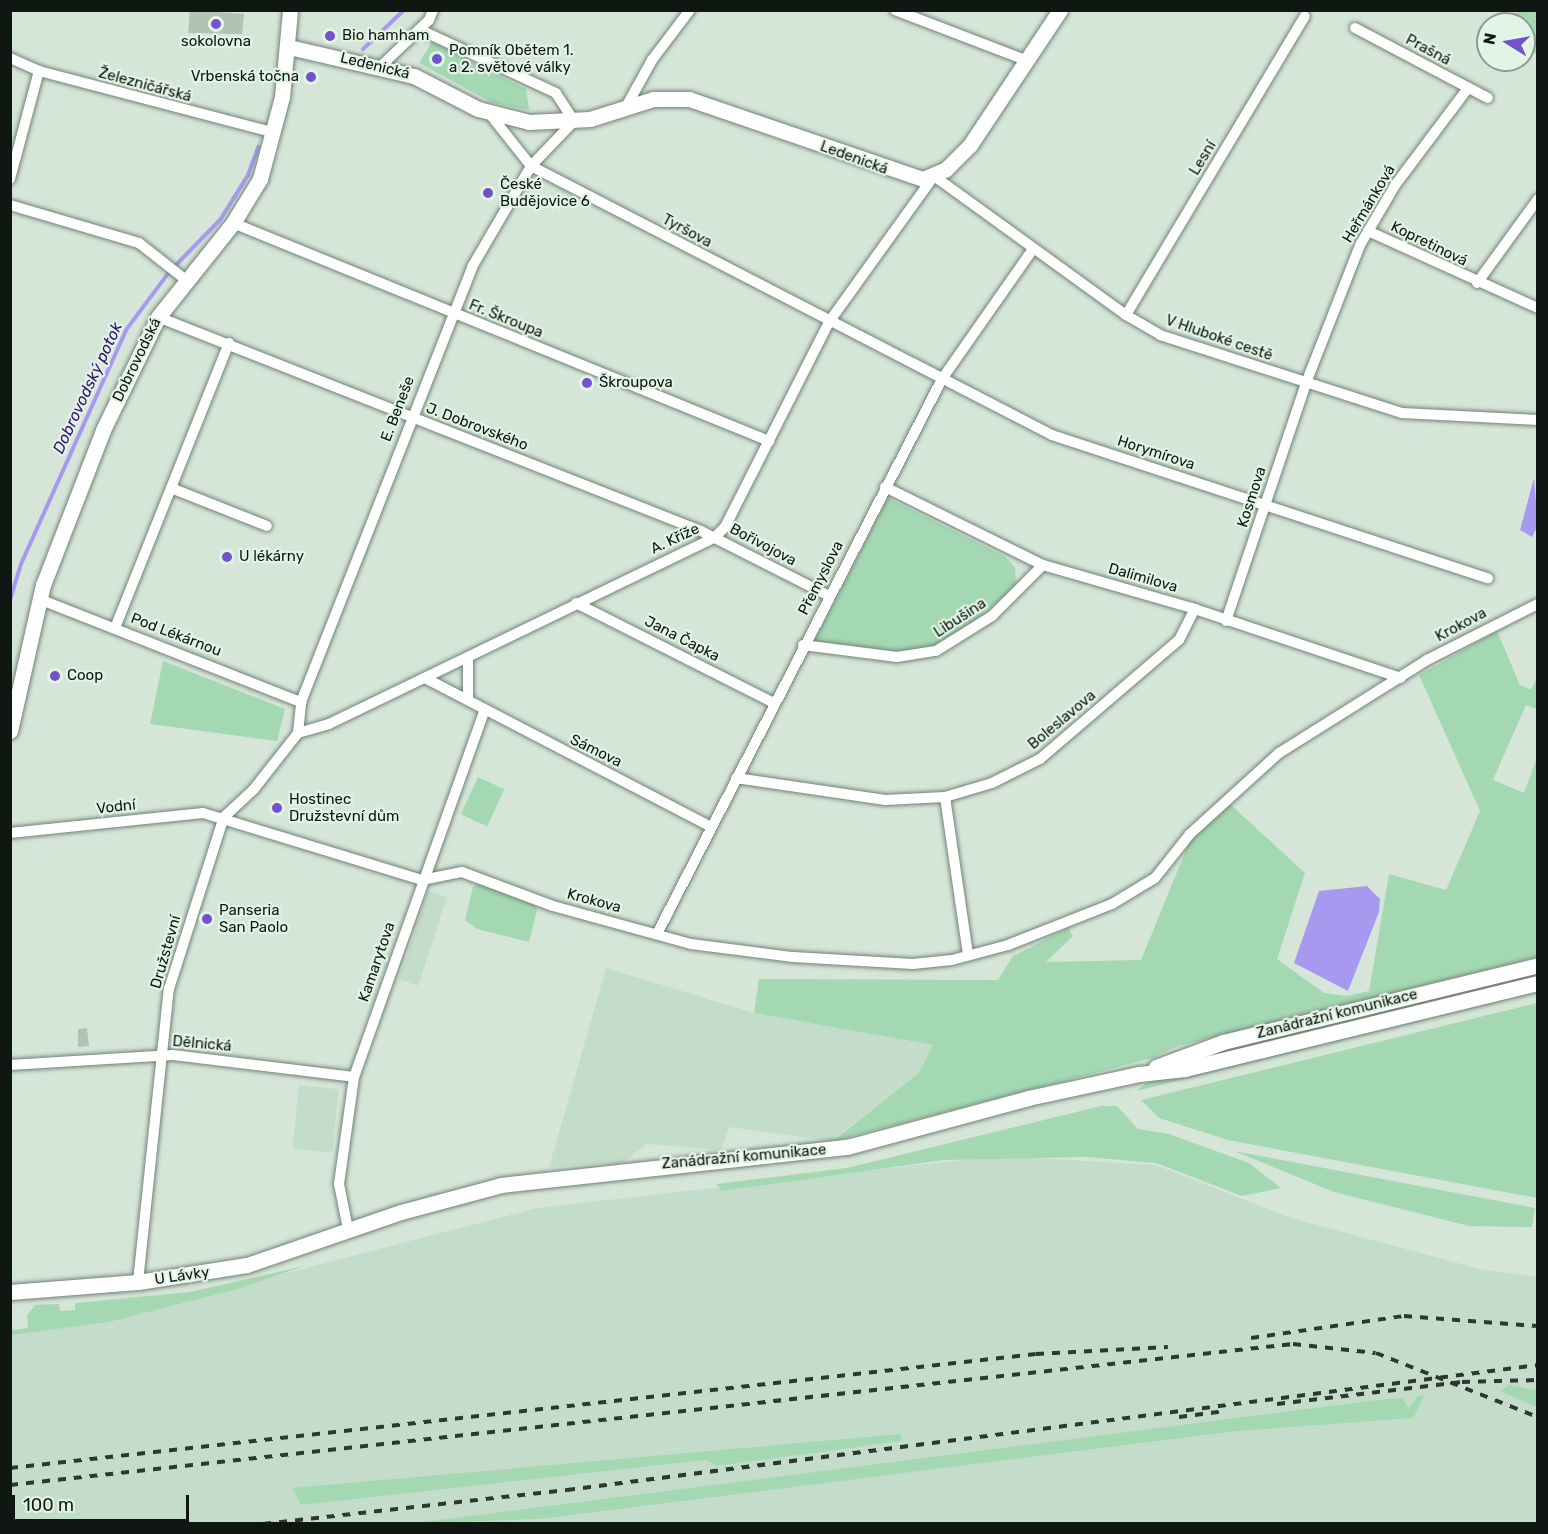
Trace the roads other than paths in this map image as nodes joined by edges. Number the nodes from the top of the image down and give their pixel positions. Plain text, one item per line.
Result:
1 (290, 10) edge
2 (433, 10) edge
3 (690, 10) edge
4 (895, 10) edge
5 (1060, 10) edge
6 (1305, 16) dead end
7 (1354, 28) dead end
8 (419, 29) junction
9 (289, 47) junction
10 (10, 58) edge
11 (1028, 62) junction
12 (380, 66) junction
13 (39, 71) junction
14 (1468, 88) junction
15 (1488, 98) dead end
16 (626, 107) junction
17 (489, 112) junction
18 (574, 121) junction
19 (275, 133) junction
20 (531, 166) junction
21 (933, 176) junction
22 (10, 178) edge
23 (1538, 199) edge
24 (10, 205) edge
25 (233, 223) junction
26 (1368, 231) junction
27 (1033, 249) junction
28 (182, 277) junction
29 (1477, 283) junction
30 (1538, 308) edge
31 (453, 313) junction
32 (1126, 315) junction
33 (158, 317) junction
34 (829, 322) junction
35 (229, 343) junction
36 (942, 379) junction
37 (1306, 382) junction
38 (411, 417) junction
39 (1538, 420) edge
40 (769, 441) junction
41 (885, 487) junction
42 (171, 488) junction
43 (1265, 506) junction
44 (267, 526) dead end
45 (715, 537) junction
46 (1043, 565) junction
47 (1488, 578) dead end
48 (829, 596) junction
49 (39, 599) junction
50 (576, 603) junction
51 (1538, 604) edge
52 (1196, 609) junction
53 (1226, 621) junction
54 (115, 628) junction
55 (803, 645) junction
56 (468, 658) junction
57 (425, 678) junction
58 (1401, 678) junction
59 (468, 700) junction
60 (301, 702) junction
61 (774, 703) junction
62 (484, 711) junction
63 (10, 730) edge
64 (298, 733) junction
65 (736, 778) junction
66 (945, 797) junction
67 (224, 816) junction
68 (711, 827) junction
69 (10, 833) edge
70 (422, 880) junction
71 (657, 934) junction
72 (968, 955) junction
73 (1538, 965) edge
74 (1538, 983) edge
75 (162, 1056) junction
76 (10, 1065) edge
77 (1139, 1074) junction
78 (354, 1077) junction
79 (348, 1229) junction
80 (138, 1282) junction
81 (10, 1292) edge

1 - 9 main road, Dobrovodská
2 - 8 street
3 - 16 street
4 - 11 street
5 - 11 main road
6 - 32 street, Lesní
7 - 14 street, Prašná
8 - 12 street
8 - 18 street
9 - 12 main road, Ledenická
9 - 19 main road, Dobrovodská
10 - 13 street, Železničářská
11 - 21 main road
12 - 17 main road, Ledenická
13 - 19 street, Železničářská
13 - 22 street
14 - 15 street, Prašná
14 - 26 street, Heřmánková
16 - 18 main road, Ledenická
16 - 21 main road, Ledenická
17 - 18 main road, Ledenická
17 - 20 street, Ledenická
18 - 20 street, E. Beneše
19 - 25 main road, Dobrovodská
20 - 31 street, E. Beneše
20 - 34 street, Tyršova
21 - 27 street, V Hluboké cestě
21 - 34 street, A. Kříže
23 - 29 street, Kopretinová
24 - 28 street
25 - 28 main road, Dobrovodská
25 - 31 street, Fr. Škroupa
26 - 29 street, Kopretinová
26 - 37 street, Heřmánková
27 - 32 street, V Hluboké cestě
27 - 36 street, Přemyslova
28 - 33 main road, Dobrovodská
29 - 30 street, Kopretinová
31 - 38 street, E. Beneše
31 - 40 street, Fr. Škroupa
32 - 37 street, V Hluboké cestě
33 - 35 street, J. Dobrovského
33 - 49 main road, Dobrovodská
34 - 36 street, Horymírova
34 - 40 street, A. Kříže
35 - 38 street, J. Dobrovského
35 - 42 street
36 - 41 street, Přemyslova
36 - 43 street, Horymírova
37 - 39 street, V Hluboké cestě
37 - 43 street, Kosmova
38 - 45 street, J. Dobrovského
38 - 60 street, E. Beneše
40 - 45 street, A. Kříže
41 - 46 street, Dalimilova
41 - 48 street, Přemyslova
42 - 44 street
42 - 54 street
43 - 47 street, Horymírova
43 - 53 street, Kosmova
45 - 48 street, Bořivojova
45 - 50 street, A. Kříže
46 - 52 street, Dalimilova
46 - 55 street, Libušina
48 - 55 street, Přemyslova
49 - 54 street, Pod Lékárnou
49 - 63 main road, Dobrovodská
50 - 56 street, A. Kříže
50 - 61 street, Jana Čapka
51 - 58 street, Krokova
52 - 53 street, Dalimilova
52 - 66 street, Boleslavova
53 - 58 street, Dalimilova
54 - 60 street, Pod Lékárnou
55 - 61 street, Přemyslova
56 - 57 street, A. Kříže
56 - 59 street
57 - 59 street, Sámova
57 - 64 street, A. Kříže
58 - 72 street, Krokova
59 - 62 street, Sámova
60 - 64 street, E. Beneše
61 - 65 street, Přemyslova
62 - 68 street, Sámova
62 - 70 street, Kamarytova
64 - 67 street, Družstevní
65 - 66 street, Boleslavova
65 - 68 street, Přemyslova
66 - 72 street
67 - 69 street, Vodní
67 - 70 street, Krokova
67 - 75 street, Družstevní
68 - 71 street, Přemyslova
70 - 71 street, Krokova
70 - 78 street, Kamarytova
71 - 72 street, Krokova
73 - 77 main road, Zanádražní komunikace
74 - 77 main road, Zanádražní komunikace
75 - 76 street, Dělnická
75 - 78 street, Dělnická
75 - 80 street, Družstevní
77 - 79 main road, Zanádražní komunikace
78 - 79 street, Kamarytova
79 - 80 main road, U Lávky
80 - 81 main road, U Lávky

